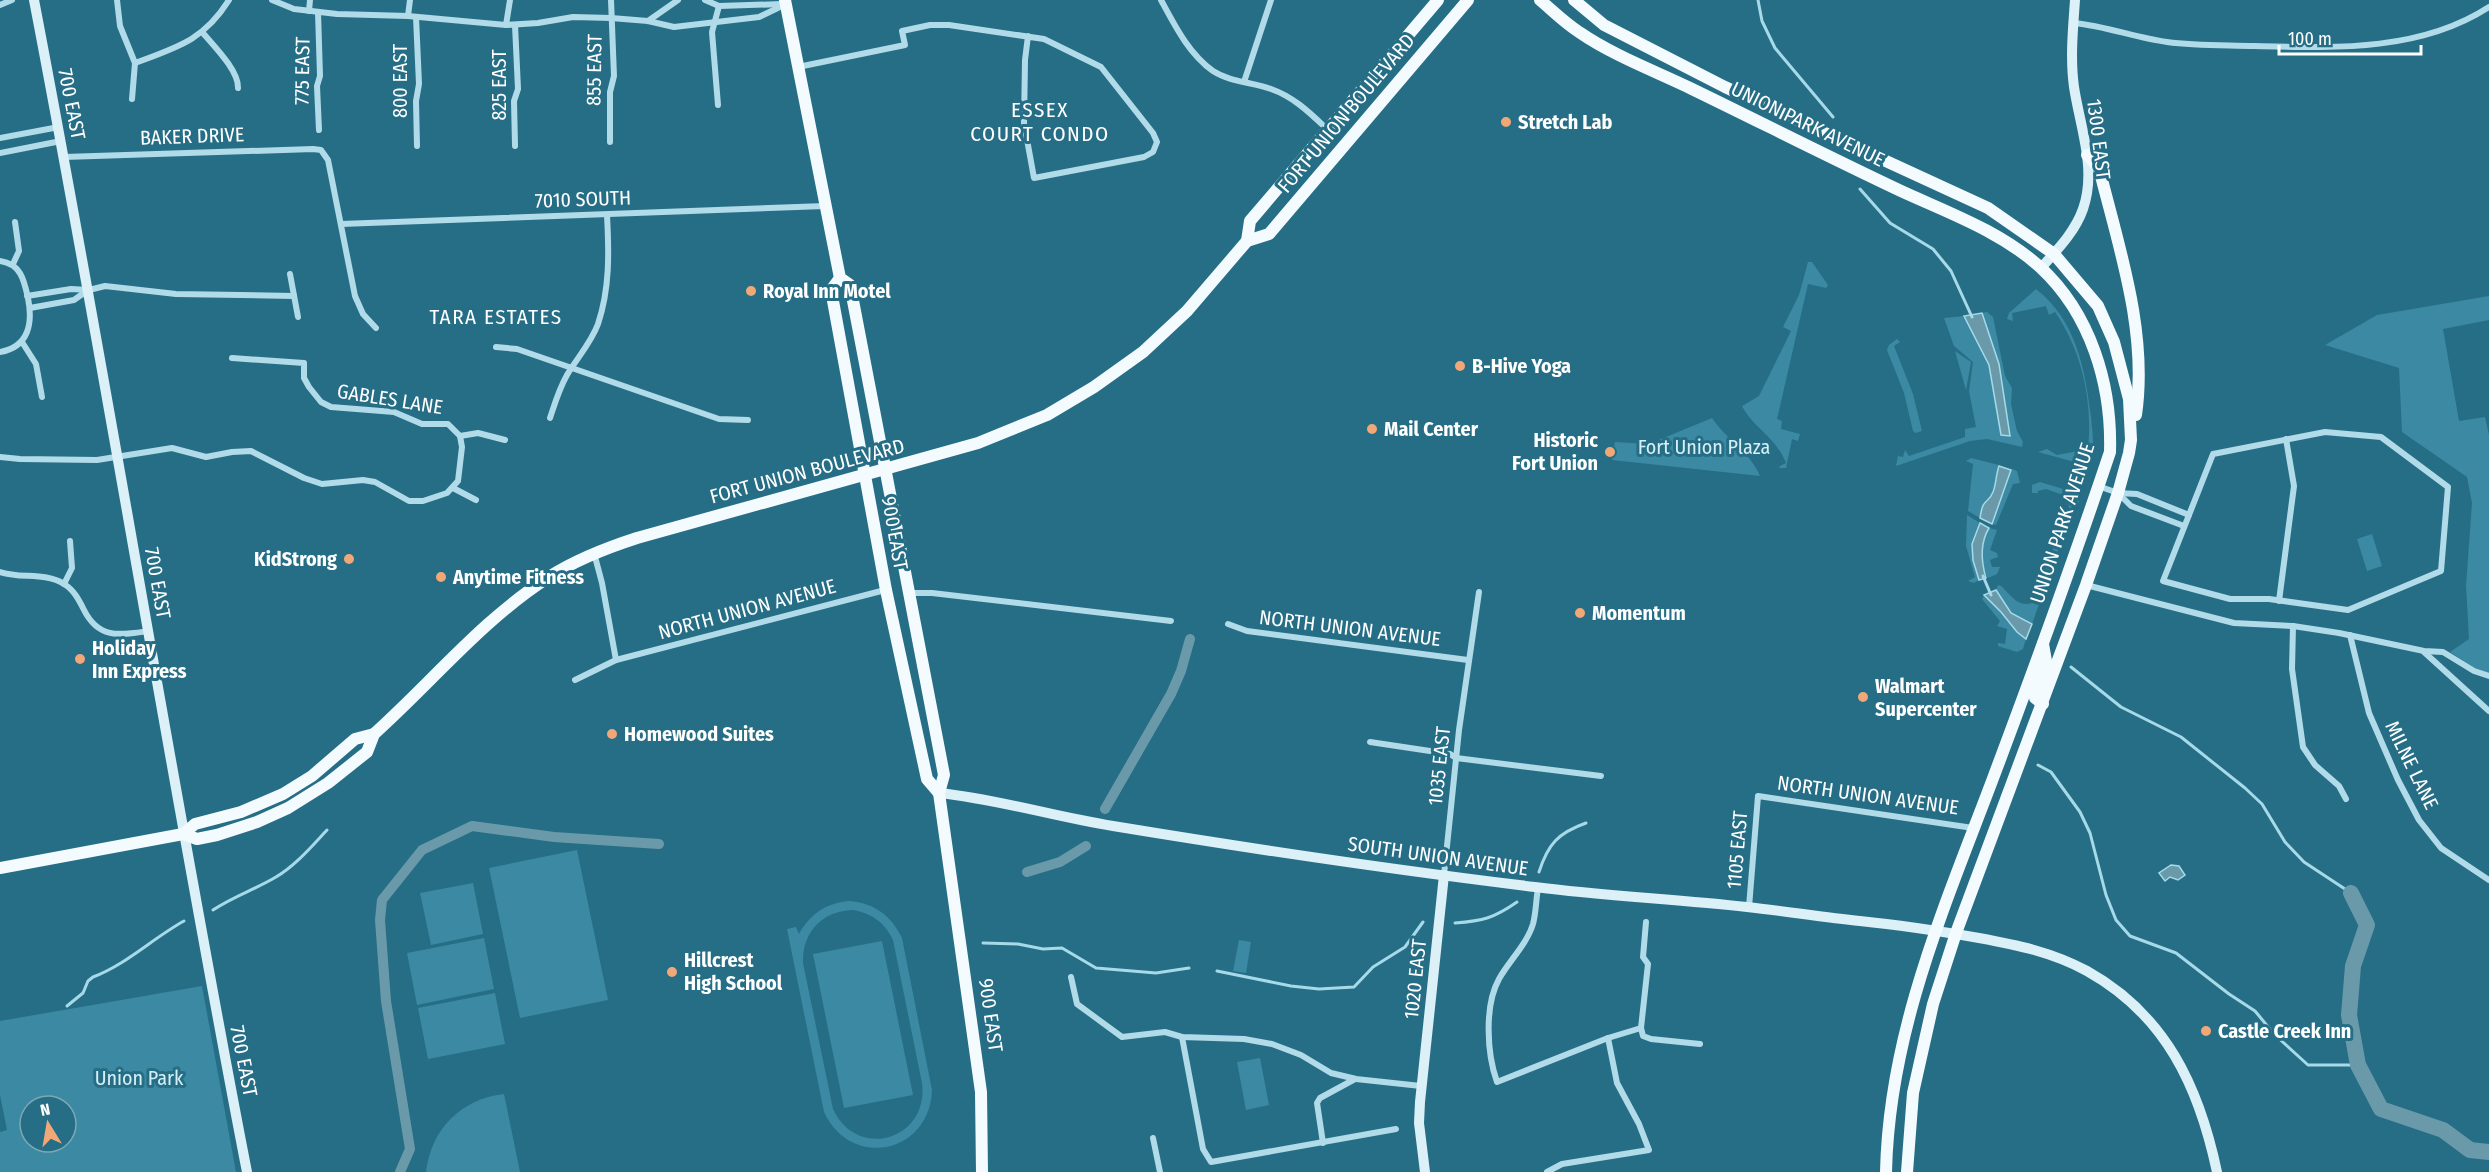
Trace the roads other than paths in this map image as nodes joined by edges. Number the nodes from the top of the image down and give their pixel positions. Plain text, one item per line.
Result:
1 (12, 0) edge
2 (34, 0) edge
3 (117, 0) edge
4 (229, 0) edge
5 (272, 0) edge
6 (310, 0) edge
7 (410, 0) edge
8 (510, 0) edge
9 (610, 0) edge
10 (678, 0) edge
11 (705, 0) edge
12 (1161, 0) edge
13 (1271, 0) edge
14 (1433, 0) edge
15 (1438, 0) edge
16 (1468, 0) edge
17 (1540, 0) edge
18 (1574, 0) edge
19 (2075, 0) edge
20 (786, 2) edge
21 (0, 4) edge
22 (720, 6) junction
23 (2489, 7) edge
24 (309, 11) junction
25 (318, 12) junction
26 (1428, 12) junction
27 (408, 16) junction
28 (416, 16) junction
29 (611, 18) junction
30 (648, 21) junction
31 (2074, 22) junction
32 (713, 23) junction
33 (506, 25) junction
34 (515, 25) junction
35 (203, 33) junction
36 (1028, 36) junction
37 (135, 63) junction
38 (798, 67) junction
39 (1244, 82) junction
40 (238, 88) dead end
41 (132, 99) dead end
42 (718, 105) dead end
43 (59, 127) junction
44 (1327, 129) junction
45 (318, 130) dead end
46 (0, 138) edge
47 (61, 141) junction
48 (610, 142) dead end
49 (417, 146) dead end
50 (515, 146) dead end
51 (0, 153) edge
52 (2087, 155) junction
53 (64, 157) junction
54 (825, 206) junction
55 (607, 215) junction
56 (15, 222) dead end
57 (341, 224) junction
58 (1247, 241) junction
59 (2054, 254) junction
60 (0, 261) edge
61 (13, 264) junction
62 (2041, 268) junction
63 (290, 274) dead end
64 (840, 278) junction
65 (89, 290) junction
66 (27, 296) junction
67 (294, 296) junction
68 (30, 308) junction
69 (298, 317) dead end
70 (376, 328) dead end
71 (22, 342) junction
72 (496, 347) dead end
73 (0, 352) edge
74 (232, 358) dead end
75 (571, 369) junction
76 (42, 397) dead end
77 (550, 418) dead end
78 (748, 420) dead end
79 (460, 436) junction
80 (2286, 439) junction
81 (505, 440) dead end
82 (2131, 440) junction
83 (0, 457) edge
84 (118, 457) junction
85 (885, 470) junction
86 (865, 476) junction
87 (2098, 486) junction
88 (453, 488) junction
89 (2118, 493) junction
90 (476, 500) dead end
91 (2188, 514) junction
92 (2184, 526) junction
93 (70, 542) dead end
94 (594, 553) junction
95 (0, 572) edge
96 (64, 584) junction
97 (2086, 585) junction
98 (886, 590) junction
99 (1479, 592) dead end
100 (908, 593) junction
101 (2279, 601) junction
102 (1171, 621) dead end
103 (1228, 624) dead end
104 (2293, 626) junction
105 (149, 631) junction
106 (2350, 635) junction
107 (2043, 643) junction
108 (2424, 651) junction
109 (616, 660) junction
110 (1468, 660) junction
111 (2489, 676) edge
112 (575, 680) dead end
113 (2043, 704) junction
114 (2489, 711) edge
115 (374, 734) junction
116 (1371, 742) dead end
117 (1456, 758) junction
118 (1601, 776) dead end
119 (939, 793) junction
120 (1758, 796) joint
121 (2346, 799) dead end
122 (1974, 828) junction
123 (183, 834) junction
124 (0, 868) edge
125 (1444, 875) junction
126 (2489, 880) edge
127 (1538, 888) junction
128 (1749, 907) junction
129 (1646, 922) dead end
130 (1935, 929) junction
131 (1956, 933) junction
132 (1071, 977) dead end
133 (1641, 1029) junction
134 (1182, 1037) junction
135 (1608, 1038) junction
136 (1701, 1044) dead end
137 (1356, 1079) junction
138 (1421, 1086) junction
139 (1396, 1129) dead end
140 (1153, 1138) dead end
141 (1323, 1143) junction
142 (247, 1172) edge
143 (982, 1172) edge
144 (1160, 1172) edge
145 (1425, 1172) edge
146 (1547, 1172) edge
147 (1886, 1172) edge
148 (1906, 1172) edge
149 (2217, 1172) edge

1 - 21 street
2 - 43 street, 700 EAST
3 - 37 street
4 - 35 street
5 - 24 street
6 - 24 street, 775 EAST
7 - 27 street, 800 EAST
8 - 33 street, 825 EAST
9 - 29 street, 855 EAST
10 - 30 street
11 - 22 street
12 - 39 street
13 - 39 street
14 - 26 main road
15 - 26 main road, FORT UNION BOULEVARD
16 - 58 main road, FORT UNION BOULEVARD
17 - 62 main road, UNION PARK AVENUE
18 - 59 main road, UNION PARK AVENUE
19 - 31 street, 1300 EAST
20 - 22 street
20 - 32 street
20 - 38 main road, 900 EAST
22 - 32 street
23 - 31 street
24 - 25 street
25 - 27 street
25 - 45 street, 775 EAST
26 - 44 main road, FORT UNION BOULEVARD
27 - 28 street
28 - 33 street
28 - 49 street, 800 EAST
29 - 30 street
29 - 34 street
29 - 48 street, 855 EAST
30 - 32 street
31 - 52 street, 1300 EAST
32 - 42 street
33 - 34 street
34 - 50 street, 825 EAST
35 - 37 street
35 - 40 street
36 - 36 street
36 - 38 street
37 - 41 street
38 - 54 main road, 900 EAST
39 - 44 street
43 - 46 street
43 - 47 street, 700 EAST
44 - 58 main road, FORT UNION BOULEVARD
47 - 51 street
47 - 53 street, 700 EAST
52 - 59 street, 1300 EAST
52 - 82 main road
53 - 57 street, BAKER DRIVE
53 - 65 street, 700 EAST
54 - 55 street, 7010 SOUTH
54 - 64 main road, 900 EAST
55 - 57 street, 7010 SOUTH
55 - 75 street
56 - 61 street
57 - 70 street
58 - 85 main road, FORT UNION BOULEVARD
59 - 62 street, 1300 EAST
59 - 82 main road, UNION PARK AVENUE
60 - 61 street
61 - 66 street
62 - 87 main road, UNION PARK AVENUE
63 - 67 street
64 - 85 main road, 900 EAST
64 - 86 main road, 900 EAST
65 - 66 street
65 - 67 street
65 - 68 street
65 - 84 street, 700 EAST
66 - 68 street
67 - 69 street
68 - 71 street
71 - 73 street
71 - 76 street
72 - 75 street
74 - 79 street, GABLES LANE
75 - 77 street
75 - 78 street
79 - 81 street, GABLES LANE
79 - 88 street, GABLES LANE
80 - 91 street
80 - 101 street
80 - 101 street
82 - 89 main road, UNION PARK AVENUE
83 - 84 street
84 - 88 street
84 - 105 street, 700 EAST
85 - 86 main road, FORT UNION BOULEVARD
85 - 100 main road, 900 EAST
86 - 94 main road, FORT UNION BOULEVARD
86 - 98 main road, 900 EAST
87 - 89 street
87 - 107 main road, UNION PARK AVENUE
88 - 90 street
89 - 91 street
89 - 92 street
89 - 97 main road, UNION PARK AVENUE
91 - 92 street
92 - 101 street
93 - 96 street
94 - 109 street
94 - 115 main road, FORT UNION BOULEVARD
95 - 96 street
96 - 105 street
97 - 104 street
97 - 113 main road, UNION PARK AVENUE
98 - 109 street, NORTH UNION AVENUE
98 - 119 main road, 900 EAST
99 - 110 street, 1035 EAST
100 - 102 street
100 - 119 main road, 900 EAST
103 - 110 street, NORTH UNION AVENUE
104 - 106 street
104 - 121 street
105 - 123 street, 700 EAST
106 - 108 street
106 - 126 street, MILNE LANE
107 - 113 main road
107 - 122 main road, UNION PARK AVENUE
108 - 111 street
108 - 114 street
109 - 112 street, NORTH UNION AVENUE
110 - 117 street, 1035 EAST
113 - 131 main road, UNION PARK AVENUE
115 - 123 main road, FORT UNION BOULEVARD
115 - 123 main road, FORT UNION BOULEVARD
116 - 117 street
117 - 118 street
117 - 125 street, 1035 EAST
119 - 125 street, SOUTH UNION AVENUE
119 - 143 main road, 900 EAST
120 - 122 street, NORTH UNION AVENUE
120 - 128 street, 1105 EAST
122 - 130 main road, UNION PARK AVENUE
123 - 124 main road, FORT UNION BOULEVARD
123 - 142 street, 700 EAST
125 - 127 street, SOUTH UNION AVENUE
125 - 138 street, 1020 EAST
127 - 128 street, SOUTH UNION AVENUE
127 - 135 street
128 - 130 street, SOUTH UNION AVENUE
129 - 133 street
130 - 131 street, SOUTH UNION AVENUE
130 - 147 main road, UNION PARK AVENUE
131 - 148 main road, UNION PARK AVENUE
131 - 149 street, SOUTH UNION AVENUE
132 - 134 street
133 - 135 street
133 - 136 street
134 - 137 street
134 - 141 street
135 - 146 street
137 - 138 street
137 - 141 street
138 - 145 street, 1020 EAST
139 - 141 street
140 - 144 street

